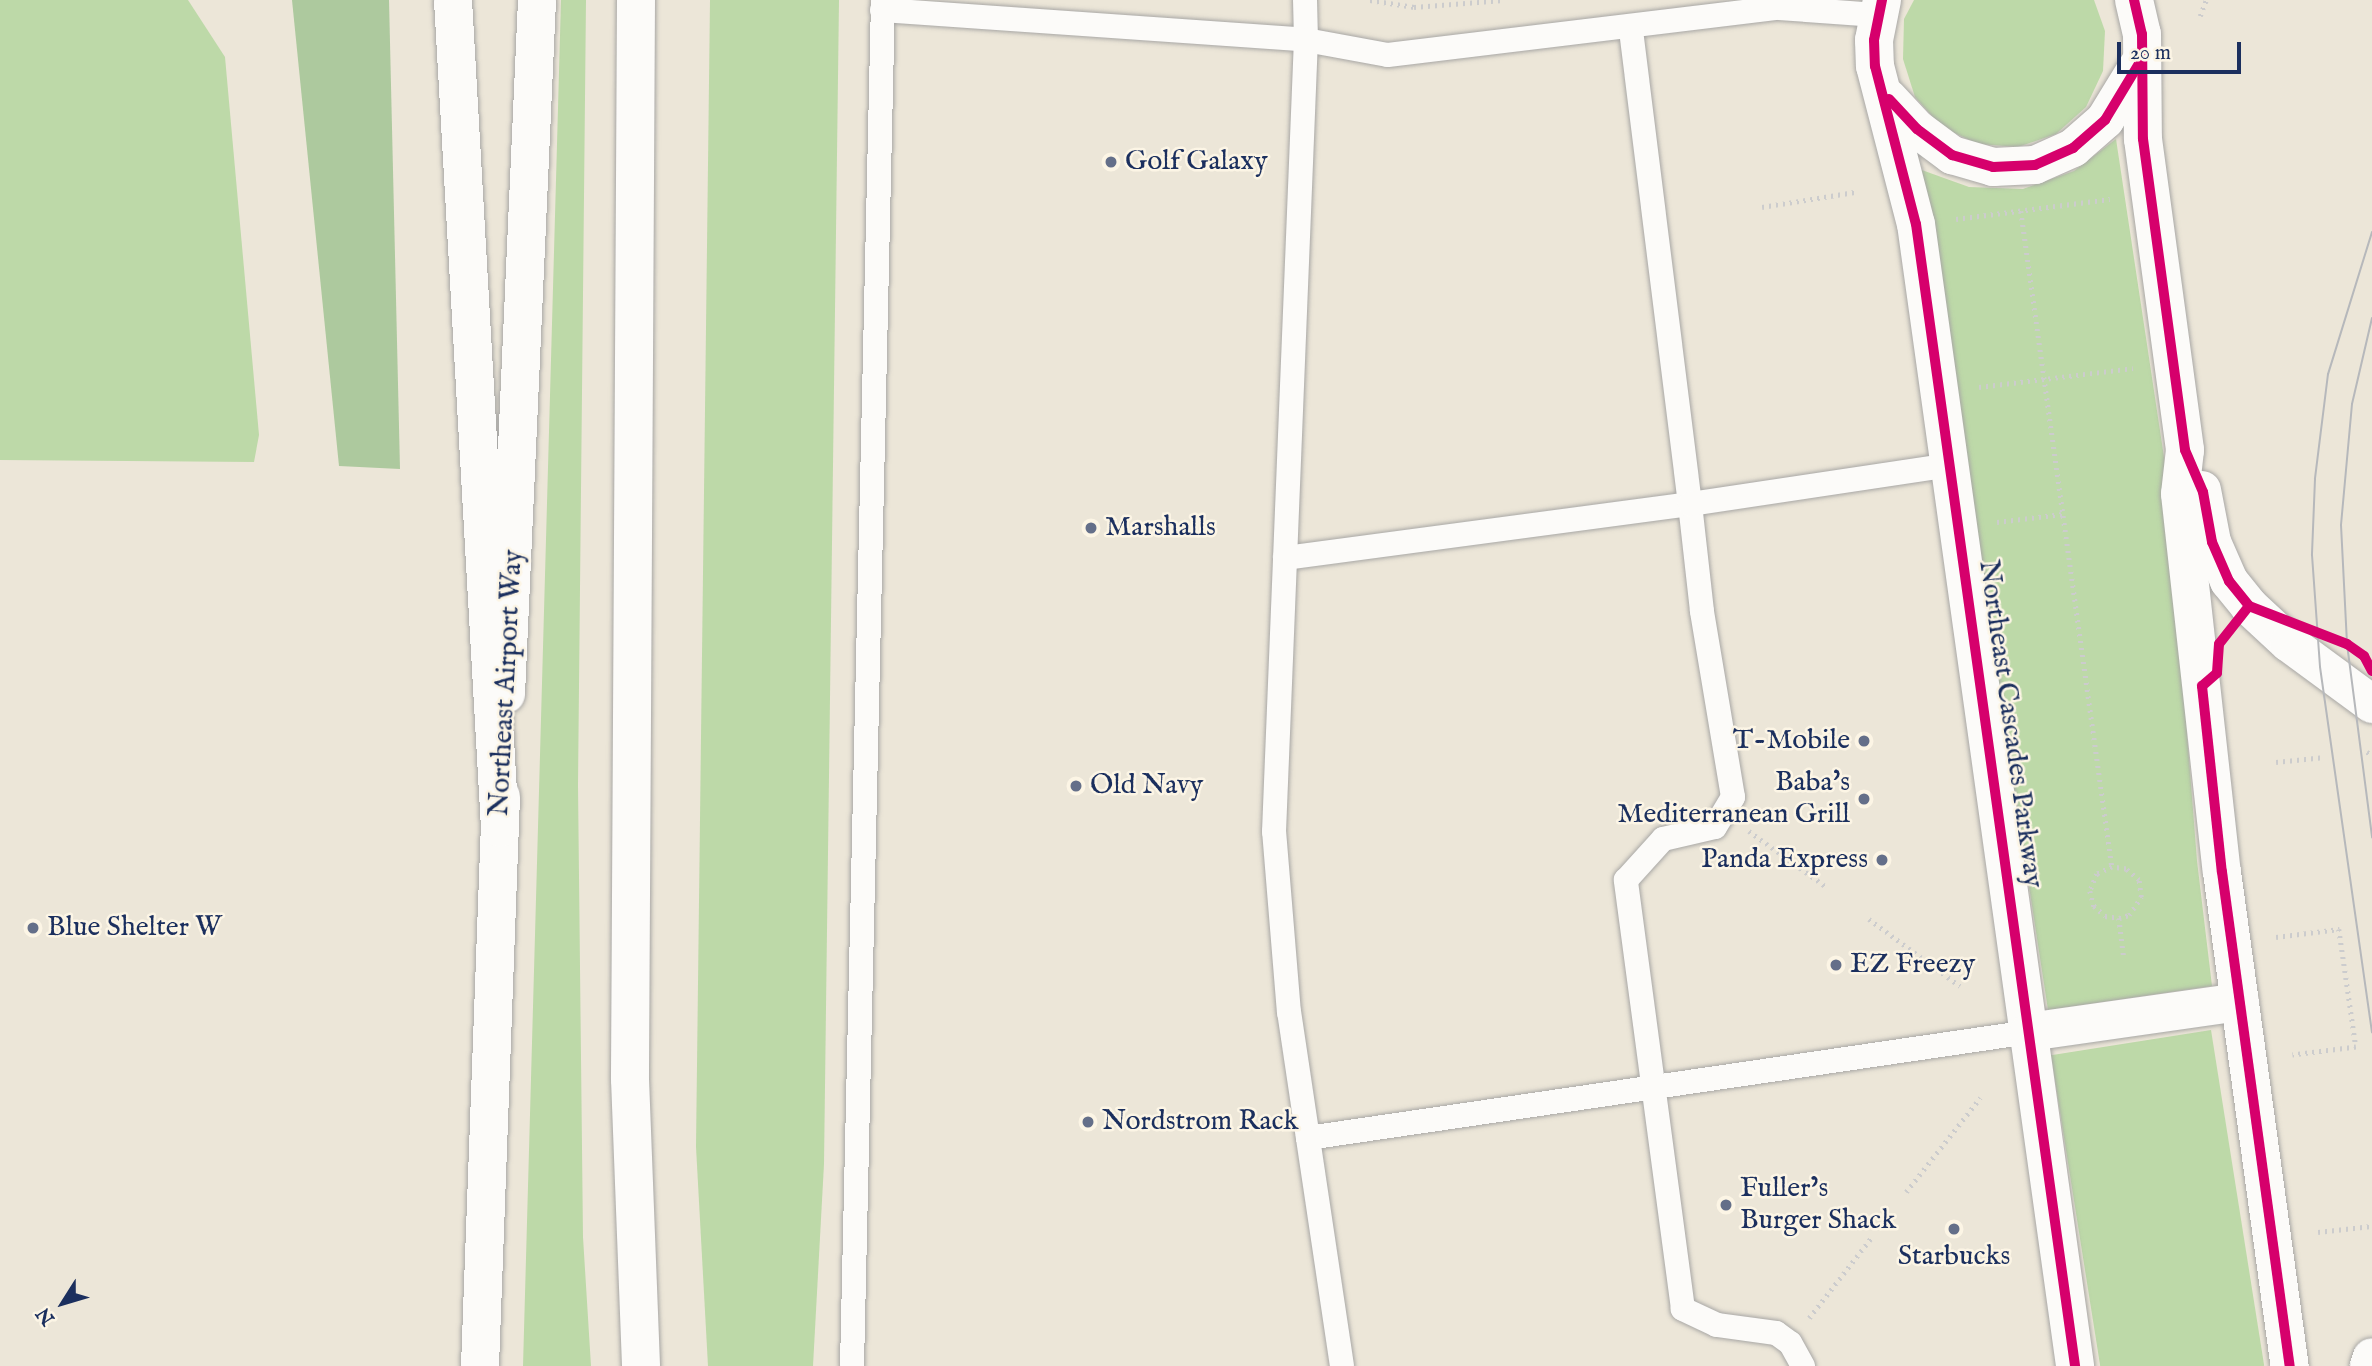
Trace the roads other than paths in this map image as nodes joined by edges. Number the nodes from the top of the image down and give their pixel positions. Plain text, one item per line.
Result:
1 (453, 0) edge
2 (537, 0) edge
3 (636, 0) edge
4 (1305, 0) edge
5 (2134, 0) edge
6 (883, 5) edge
7 (1879, 7) edge
8 (1631, 28) junction
9 (1306, 40) junction
10 (2142, 58) junction
11 (1882, 91) junction
12 (2185, 450) junction
13 (1951, 465) junction
14 (1690, 504) junction
15 (1285, 558) junction
16 (2372, 704) edge
17 (499, 828) junction
18 (2240, 1003) junction
19 (2029, 1032) junction
20 (1655, 1090) junction
21 (1308, 1138) junction
22 (2372, 1357) edge
23 (480, 1366) edge
24 (641, 1366) edge
25 (852, 1366) edge
26 (1342, 1366) edge
27 (1802, 1366) edge
28 (2076, 1366) edge
29 (2290, 1366) edge
30 (2369, 1366) edge

1 - 17 main road
2 - 17 main road, Northeast Airport Way
3 - 24 main road
4 - 9 lane
5 - 10 main road
6 - 9 lane
6 - 25 lane
7 - 8 lane
7 - 11 main road, Northeast Cascades Parkway
8 - 9 lane
8 - 14 lane
9 - 15 lane
10 - 11 main road
10 - 12 main road
11 - 13 main road, Northeast Cascades Parkway
12 - 16 main road
12 - 18 main road
13 - 14 lane
13 - 19 main road, Northeast Cascades Parkway
14 - 15 lane
14 - 20 lane
15 - 21 lane
17 - 23 main road, Northeast Airport Way
18 - 19 main road
18 - 29 main road
19 - 20 lane
19 - 28 main road, Northeast Cascades Parkway
20 - 21 lane
20 - 27 lane
21 - 26 lane
22 - 30 main road

